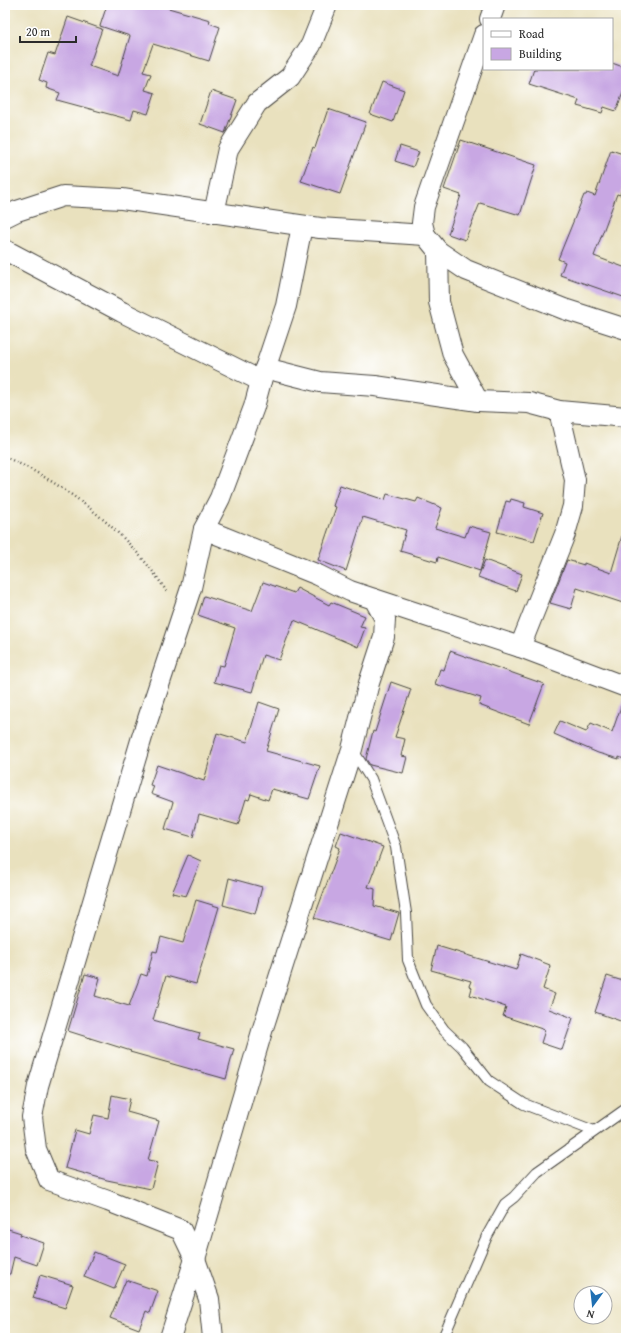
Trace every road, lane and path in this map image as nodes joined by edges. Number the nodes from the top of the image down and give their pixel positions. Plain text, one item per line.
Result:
1 (327, 5) edge
2 (495, 5) edge
3 (490, 18) edge
4 (483, 38) edge
5 (214, 212) junction
6 (5, 217) edge
7 (302, 226) junction
8 (425, 235) junction
9 (5, 250) edge
10 (438, 251) junction
11 (626, 329) edge
12 (263, 374) junction
13 (478, 401) junction
14 (559, 411) junction
15 (626, 417) edge
16 (5, 457) edge
17 (204, 528) junction
18 (374, 599) junction
19 (182, 617) junction
20 (520, 647) junction
21 (626, 687) edge
22 (352, 749) junction
23 (626, 1109) edge
24 (594, 1131) junction
25 (195, 1259) junction
26 (170, 1338) edge
27 (213, 1338) edge
28 (443, 1338) edge

1 - 5 street
2 - 3 street
4 - 8 street
5 - 6 street
5 - 7 street
7 - 8 street
7 - 12 street
8 - 10 street
9 - 12 street
10 - 11 street
10 - 13 street
12 - 13 street
12 - 17 street
13 - 14 street
14 - 15 street
14 - 20 street
16 - 19 path
17 - 18 street
17 - 19 street
18 - 20 street
18 - 22 street
19 - 25 street
20 - 21 street
22 - 24 lane
22 - 25 street
23 - 24 lane
24 - 28 lane
25 - 26 street
25 - 27 street

